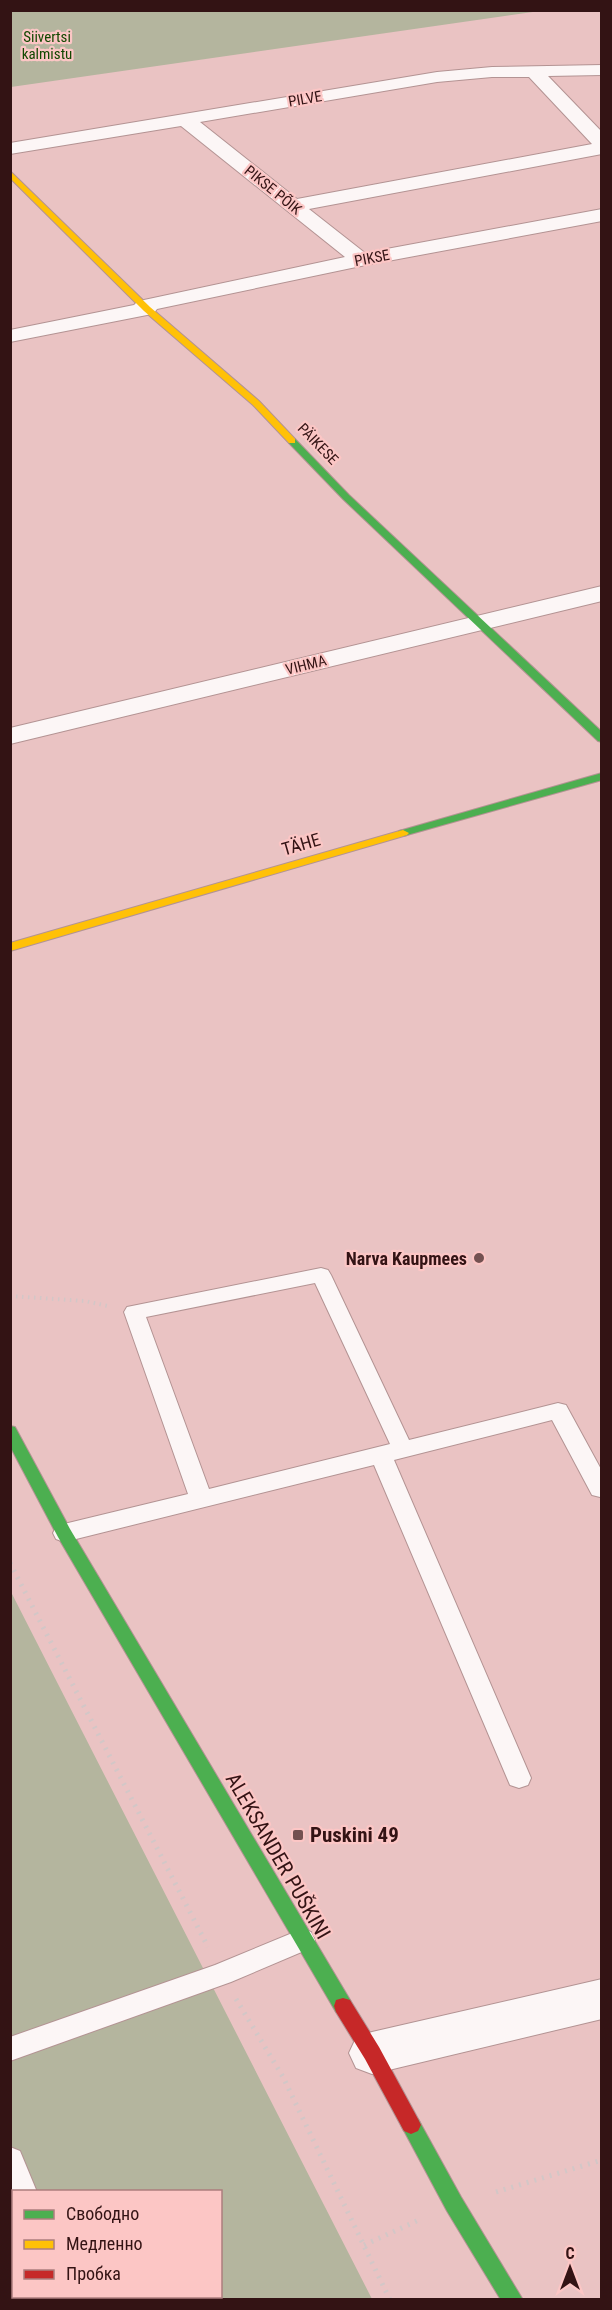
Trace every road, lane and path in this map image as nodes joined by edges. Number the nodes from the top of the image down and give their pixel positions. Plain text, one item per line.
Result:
1 (602, 70) edge
2 (535, 73) junction
3 (184, 119) junction
4 (602, 143) edge
5 (10, 148) edge
6 (602, 148) edge
7 (10, 173) edge
8 (293, 206) junction
9 (602, 215) edge
10 (362, 260) junction
11 (146, 307) junction
12 (10, 336) edge
13 (602, 593) edge
14 (480, 623) junction
15 (10, 736) edge
16 (602, 739) edge
17 (602, 776) edge
18 (10, 947) edge
19 (10, 1296) edge
20 (134, 1312) junction
21 (10, 1431) edge
22 (392, 1452) junction
23 (600, 1489) dead end
24 (201, 1499) junction
25 (64, 1533) junction
26 (10, 1563) edge
27 (519, 1778) dead end
28 (302, 1940) junction
29 (222, 1974) junction
30 (602, 1999) edge
31 (10, 2049) edge
32 (372, 2053) junction
33 (10, 2160) edge
34 (22, 2190) edge
35 (390, 2300) edge
36 (513, 2300) edge

1 - 2 street, PILVE
2 - 3 street, PILVE
2 - 4 street
3 - 5 street, PILVE
3 - 8 street, PIKSE PÕIK
6 - 8 street
7 - 11 street, PÄIKESE
8 - 10 street, PIKSE PÕIK
9 - 10 street, PIKSE
10 - 11 street, PIKSE
11 - 12 street, PIKSE
11 - 14 street, PÄIKESE
13 - 14 street, VIHMA
14 - 15 street, VIHMA
14 - 16 street, PÄIKESE
17 - 18 street, TÄHE
19 - 20 path
20 - 22 lane
20 - 24 lane
21 - 25 street, ALEKSANDER PUŠKINI
22 - 23 lane
22 - 24 lane
22 - 27 lane
24 - 25 lane
25 - 28 street, ALEKSANDER PUŠKINI
26 - 29 path
28 - 29 lane
28 - 32 street, ALEKSANDER PUŠKINI
29 - 31 lane
29 - 35 path
30 - 32 street
32 - 36 street, ALEKSANDER PUŠKINI
33 - 34 lane

